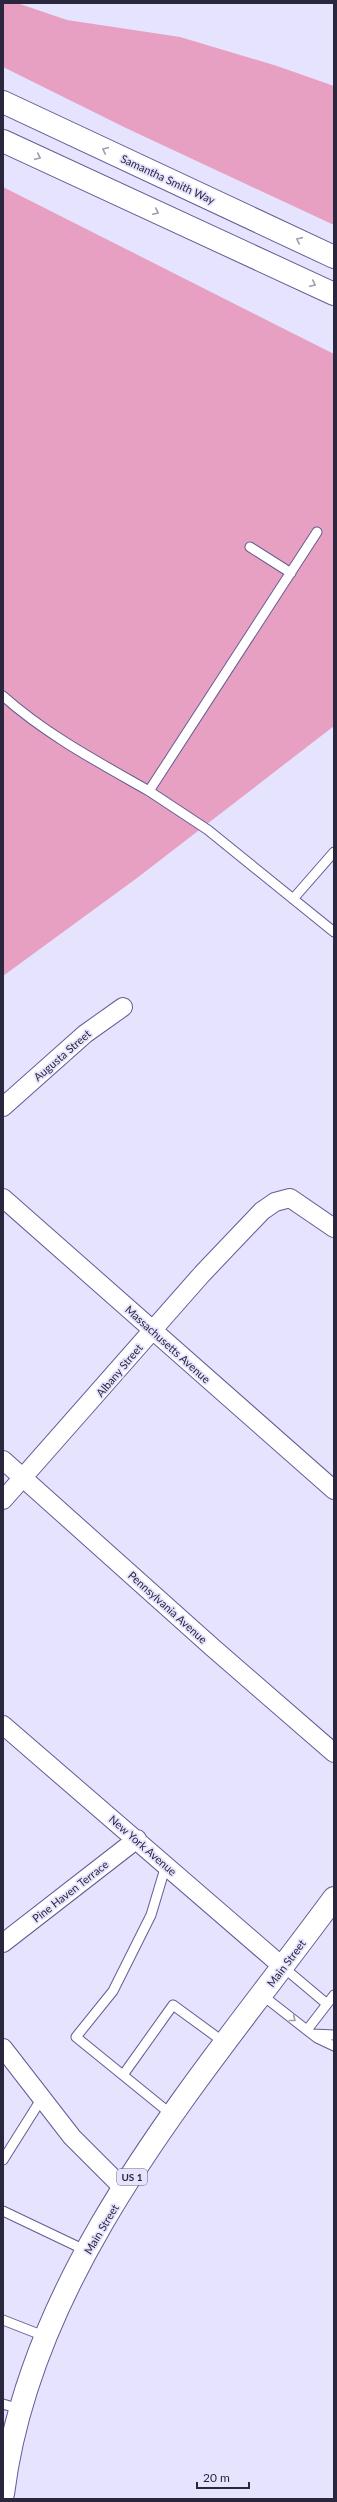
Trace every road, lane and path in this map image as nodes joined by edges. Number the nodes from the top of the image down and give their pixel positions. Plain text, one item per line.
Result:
1 (3, 102) edge
2 (3, 141) edge
3 (334, 256) edge
4 (334, 294) edge
5 (317, 532) dead end
6 (250, 547) dead end
7 (291, 573) junction
8 (3, 696) edge
9 (149, 791) junction
10 (334, 852) edge
11 (293, 899) junction
12 (334, 932) edge
13 (123, 1007) dead end
14 (3, 1107) edge
15 (3, 1198) edge
16 (334, 1228) edge
17 (152, 1330) junction
18 (3, 1460) edge
19 (22, 1478) junction
20 (334, 1490) edge
21 (3, 1500) edge
22 (3, 1725) edge
23 (334, 1753) edge
24 (137, 1839) junction
25 (166, 1865) junction
26 (334, 1898) edge
27 (3, 1943) edge
28 (283, 1967) junction
29 (262, 1995) junction
30 (334, 1995) edge
31 (327, 2004) junction
32 (310, 2032) junction
33 (334, 2035) edge
34 (226, 2044) junction
35 (334, 2046) edge
36 (3, 2048) edge
37 (124, 2075) junction
38 (42, 2098) junction
39 (174, 2115) junction
40 (3, 2160) edge
41 (124, 2189) junction
42 (3, 2212) edge
43 (87, 2251) junction
44 (3, 2320) edge
45 (44, 2336) junction
46 (11, 2407) edge
47 (3, 2494) edge

3 -> 1 main road, Samantha Smith Way
2 -> 4 main road
5 - 7 lane
6 - 7 lane
7 - 9 lane
8 - 9 lane
9 - 11 lane
10 - 11 lane
11 - 12 lane
13 - 14 street, Augusta Street
15 - 17 street, Massachusetts Avenue
16 - 17 street, Albany Street
17 - 19 street, Albany Street
17 - 20 street, Massachusetts Avenue
18 - 19 street, Pennsylvania Avenue
19 - 21 street, Albany Street
19 - 23 street, Pennsylvania Avenue
22 - 24 street, New York Avenue
24 - 25 street, New York Avenue
24 - 27 street, Pine Haven Terrace
25 - 28 street, New York Avenue
25 - 37 lane
26 - 28 main road, Main Street / US 1
28 - 29 main road, Main Street / US 1
28 - 31 lane
29 -> 32 lane
29 - 34 main road, Main Street / US 1
30 - 31 lane
31 - 32 lane
32 - 33 lane
32 - 35 lane
34 - 37 lane
34 - 39 main road, Main Street / US 1
36 - 38 street
37 - 39 lane
38 - 40 lane
38 - 41 street
39 - 41 main road, Main Street / US 1
41 - 43 main road, Main Street / US 1
42 - 43 lane
43 - 45 main road, Main Street / US 1
44 - 45 lane
45 - 46 main road, Main Street / US 1
46 - 47 main road, Main Street / US 1

